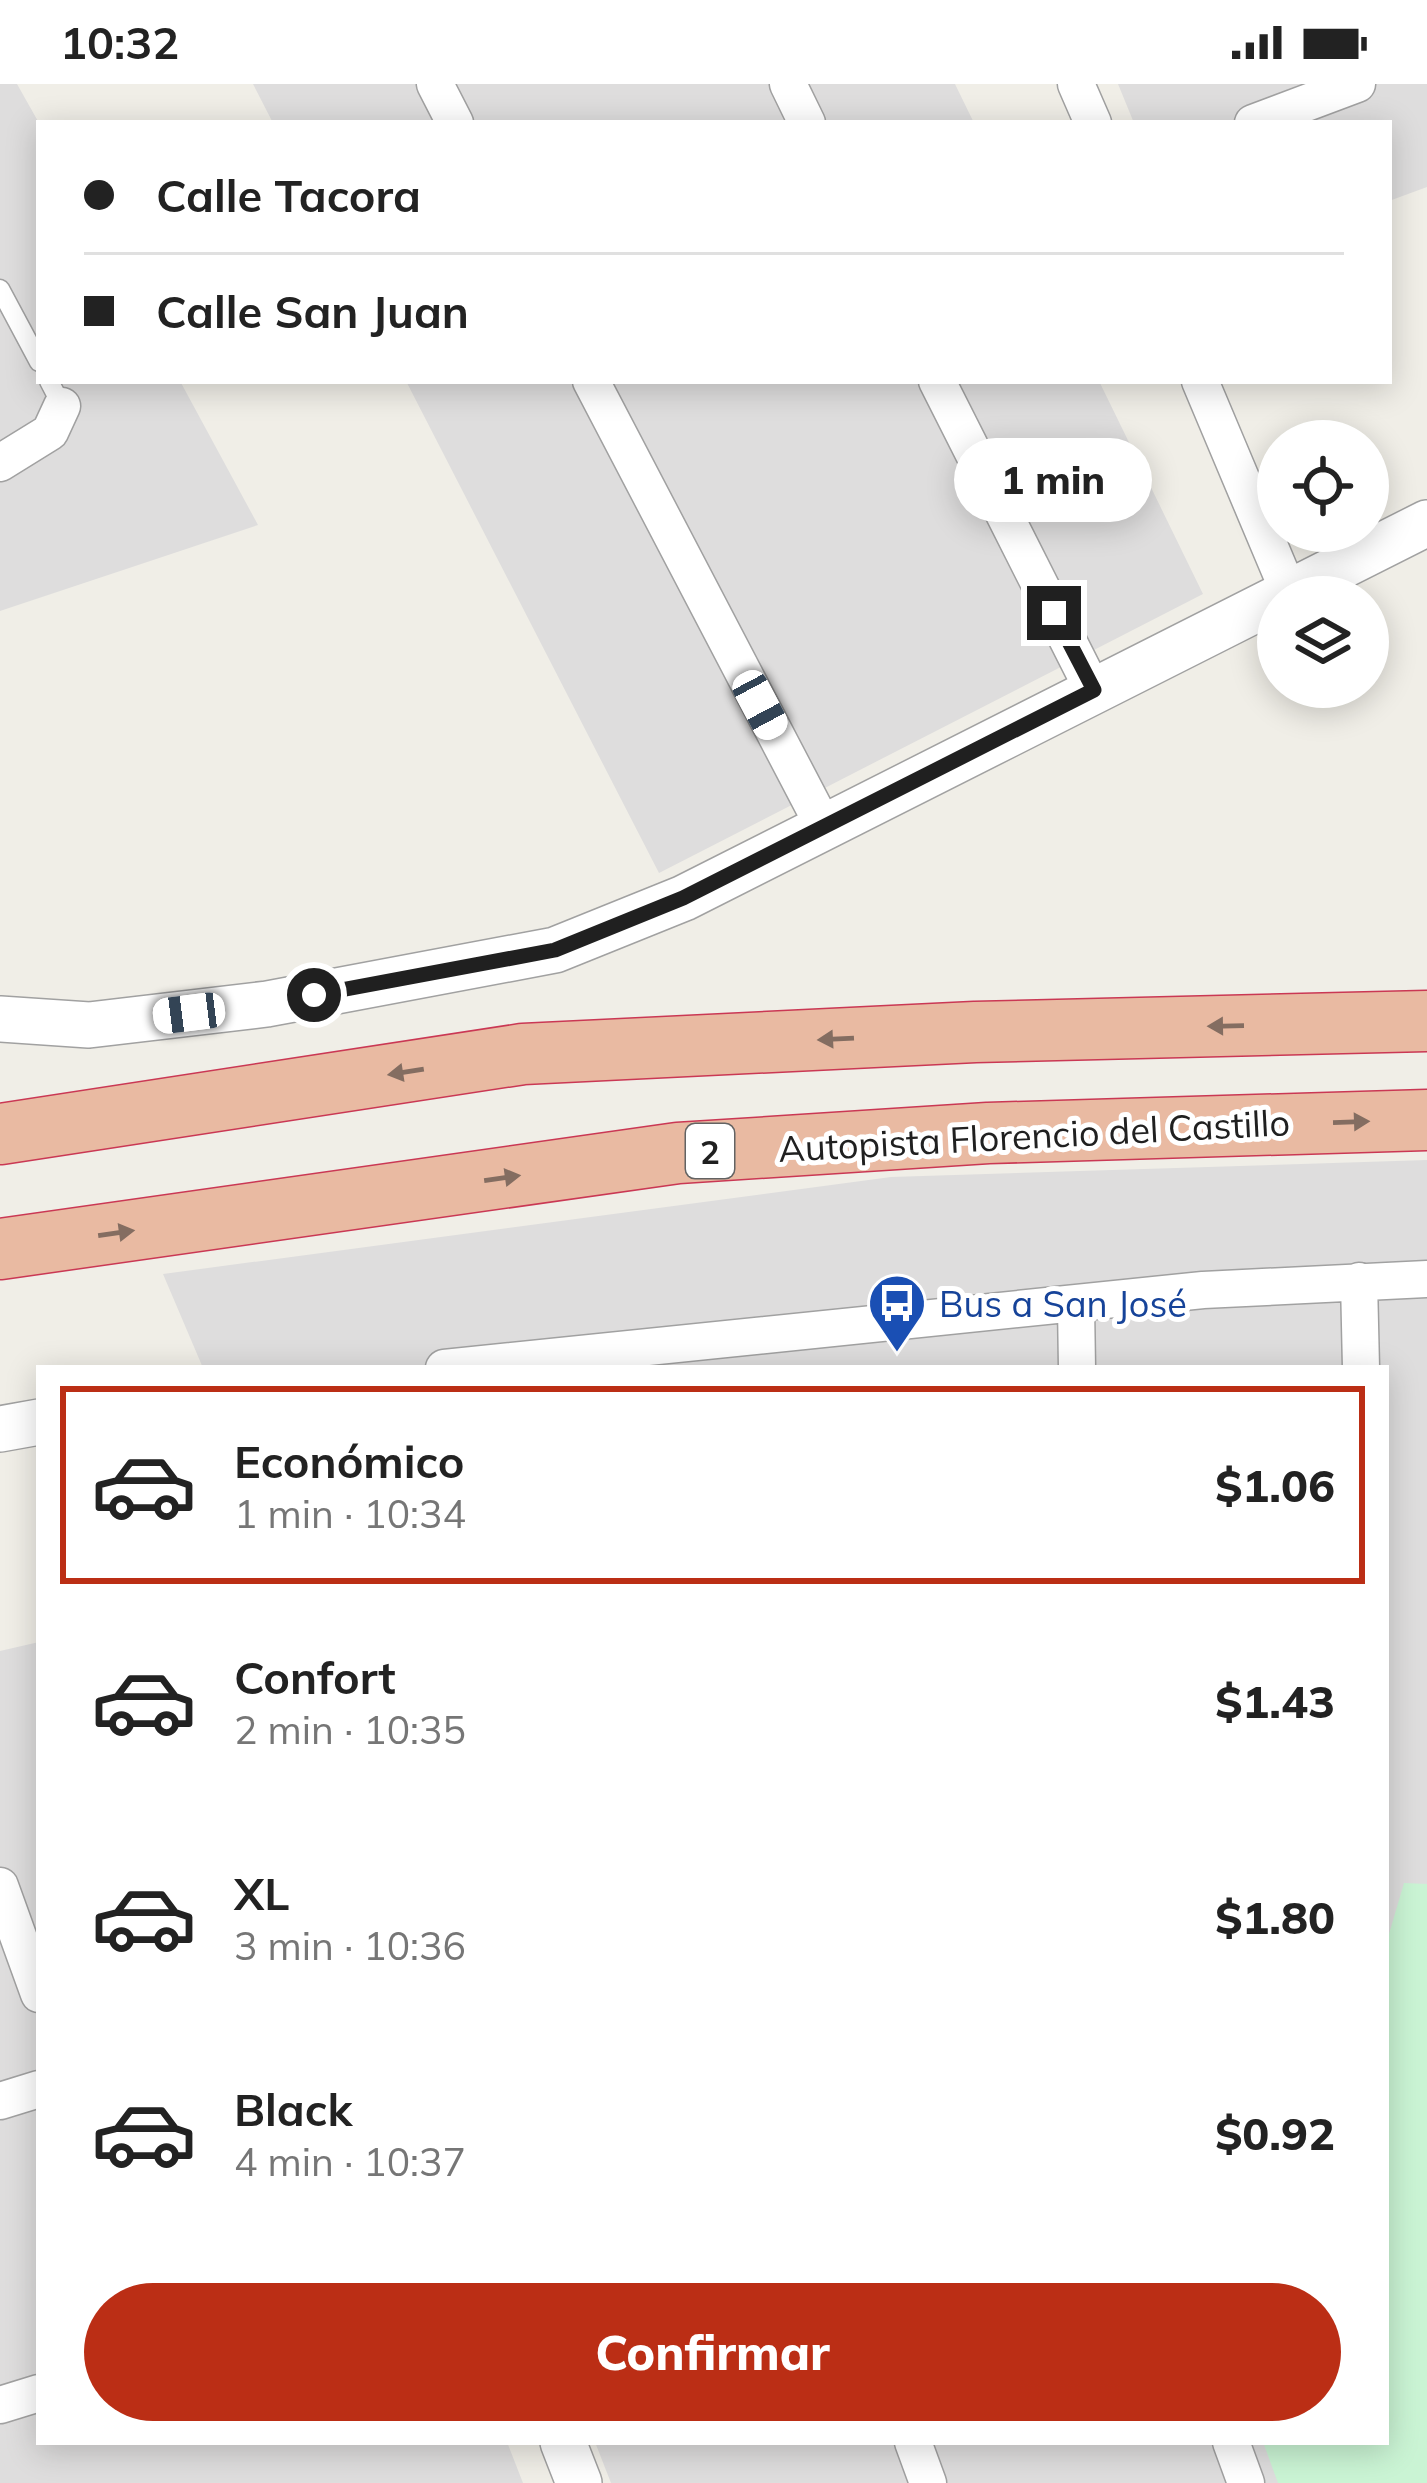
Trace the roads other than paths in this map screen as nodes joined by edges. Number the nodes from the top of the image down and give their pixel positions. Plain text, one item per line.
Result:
1 (435, 84) edge
2 (788, 84) edge
3 (1076, 84) edge
4 (1357, 84) edge
5 (1262, 107) edge
6 (453, 120) edge
7 (806, 120) edge
8 (1092, 120) edge
9 (0, 289) edge
10 (36, 356) edge
11 (592, 384) edge
12 (940, 384) edge
13 (1200, 384) edge
14 (55, 394) edge
15 (0, 464) edge
16 (1427, 524) edge
17 (1282, 576) edge
18 (1317, 576) edge
19 (1257, 606) edge
20 (1094, 690) junction
21 (824, 827) junction
22 (0, 1018) edge
23 (1427, 1021) edge
24 (1427, 1120) edge
25 (0, 1134) edge
26 (0, 1249) edge
27 (1427, 1279) edge
28 (1360, 1281) junction
29 (1076, 1306) junction
30 (778, 1351) edge
31 (503, 1365) edge
32 (1077, 1365) edge
33 (1361, 1365) edge
34 (36, 1422) edge
35 (0, 1430) edge
36 (0, 1886) edge
37 (36, 1986) edge
38 (36, 2091) edge
39 (0, 2102) edge
40 (36, 2394) edge
41 (0, 2405) edge
42 (563, 2445) edge
43 (914, 2445) edge
44 (1232, 2445) edge
45 (579, 2483) edge
46 (928, 2483) edge
47 (1246, 2483) edge

1 - 6 street
2 - 7 street
3 - 8 street
4 - 5 street
9 - 10 lane
11 - 21 street
12 - 20 street
13 - 17 street
14 - 15 street
16 - 18 street
19 - 20 street
20 - 21 street
21 - 22 street
23 -> 25 highway
26 -> 24 highway, Autopista Florencio del Castillo / 2
27 - 28 street
28 - 29 street
28 - 33 street
29 - 30 street
29 - 32 street
30 - 31 street
34 - 35 street
36 - 37 street
38 - 39 street
40 - 41 street
42 - 45 street
43 - 46 street
44 - 47 street

